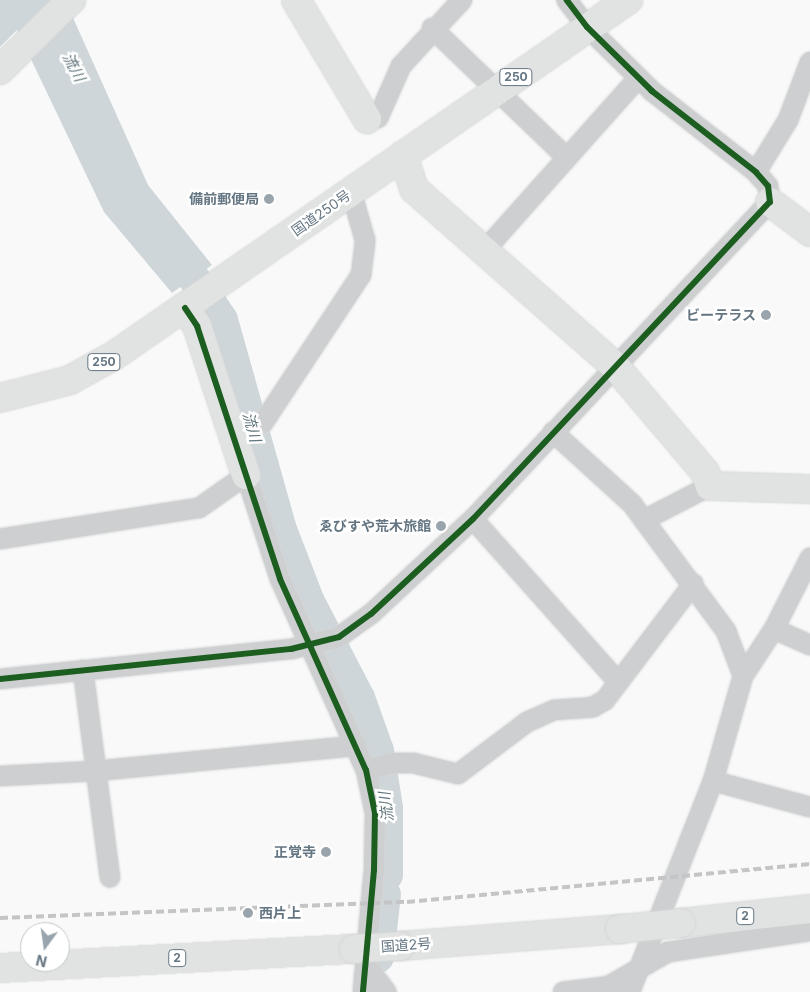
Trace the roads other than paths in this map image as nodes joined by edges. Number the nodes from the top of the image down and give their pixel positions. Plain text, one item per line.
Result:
1 (71, 0) edge
2 (296, 0) edge
3 (462, 0) edge
4 (567, 0) edge
5 (628, 0) edge
6 (432, 28) junction
7 (587, 28) junction
8 (810, 62) edge
9 (0, 70) edge
10 (638, 78) junction
11 (496, 91) junction
12 (372, 119) joint
13 (403, 156) junction
14 (567, 158) junction
15 (756, 172) junction
16 (351, 191) junction
17 (770, 202) junction
18 (810, 232) edge
19 (484, 252) junction
20 (190, 304) junction
21 (615, 366) junction
22 (0, 398) edge
23 (244, 429) junction
24 (553, 432) junction
25 (246, 475) junction
26 (710, 486) junction
27 (810, 488) edge
28 (474, 519) junction
29 (644, 520) junction
30 (0, 539) edge
31 (810, 558) edge
32 (693, 584) junction
33 (774, 629) junction
34 (316, 645) junction
35 (810, 645) edge
36 (83, 670) junction
37 (742, 676) junction
38 (0, 680) edge
39 (618, 682) junction
40 (357, 746) junction
41 (377, 767) junction
42 (95, 772) junction
43 (0, 776) edge
44 (713, 782) junction
45 (810, 807) edge
46 (110, 877) dead end
47 (810, 909) edge
48 (810, 931) edge
49 (360, 957) junction
50 (0, 968) edge
51 (638, 969) junction
52 (363, 992) edge
53 (386, 992) edge
54 (563, 992) edge
55 (630, 992) edge

1 - 9 main road
2 - 12 main road
3 - 6 street
4 - 7 street
5 - 7 main road, 国道250号 / 250
6 - 11 street
6 - 12 street
7 - 10 street
7 - 11 main road, 国道250号 / 250
8 - 15 street
10 - 14 street
10 - 15 street
11 - 13 main road, 国道250号 / 250
11 - 14 street
13 - 16 main road, 国道250号 / 250
13 - 19 main road
14 - 19 street
15 - 17 street
16 - 20 main road, 国道250号 / 250
16 - 23 street
17 - 18 main road
17 - 21 street
19 - 21 main road
20 - 22 main road, 国道250号 / 250
20 - 23 main road
21 - 24 street
21 - 26 main road
23 - 25 main road
24 - 28 street
24 - 29 street
25 - 30 street
25 - 34 street
26 - 27 main road
26 - 29 street
28 - 34 street
28 - 39 street
29 - 32 street
31 - 33 street
32 - 37 street
32 - 39 street
33 - 35 street
33 - 37 street
34 - 36 street
34 - 40 street
36 - 38 street
36 - 42 street
37 - 44 street
39 - 41 street
40 - 41 street
40 - 42 street
41 - 49 street
42 - 43 street
42 - 46 street
44 - 45 street
44 - 51 street
47 - 49 main road, 国道2号 / 2, bridge
48 - 51 street
49 - 50 main road, 国道2号 / 2
49 - 52 street
49 - 53 street
51 - 54 street
51 - 55 street

